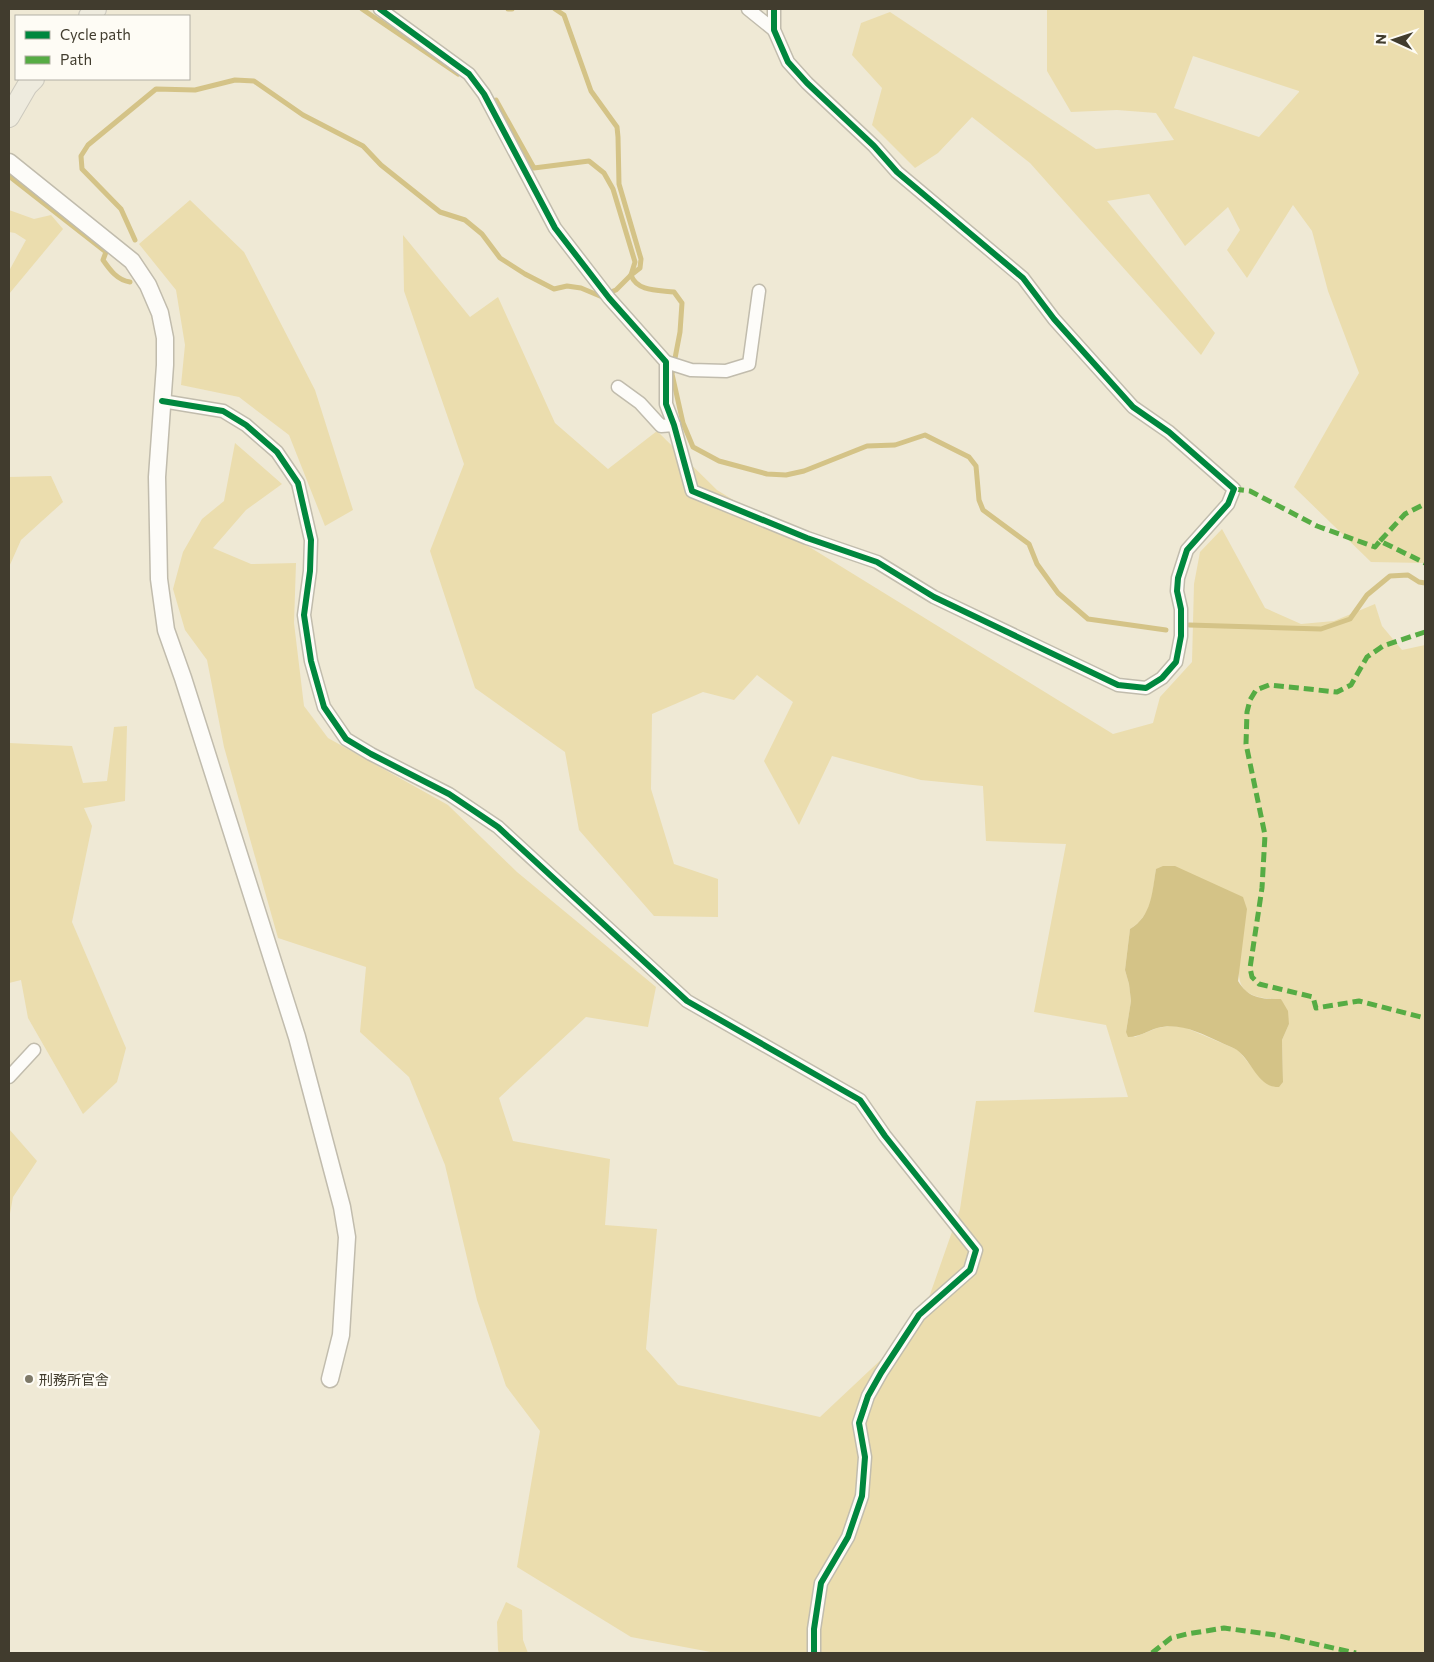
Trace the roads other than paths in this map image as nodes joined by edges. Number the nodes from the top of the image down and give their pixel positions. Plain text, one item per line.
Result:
1 (380, 9) edge
2 (748, 9) edge
3 (774, 9) edge
4 (774, 30) junction
5 (33, 80) edge
6 (9, 117) edge
7 (9, 162) edge
8 (759, 291) dead end
9 (672, 364) junction
10 (618, 387) dead end
11 (162, 402) junction
12 (674, 425) junction
13 (34, 1050) dead end
14 (9, 1077) edge
15 (330, 1379) dead end
16 (814, 1653) edge

1 - 9 street
2 - 4 street
3 - 4 street
4 - 12 street
5 - 6 main road
7 - 11 street
8 - 9 street
9 - 12 street
10 - 12 street
11 - 15 street
11 - 16 street
13 - 14 street

